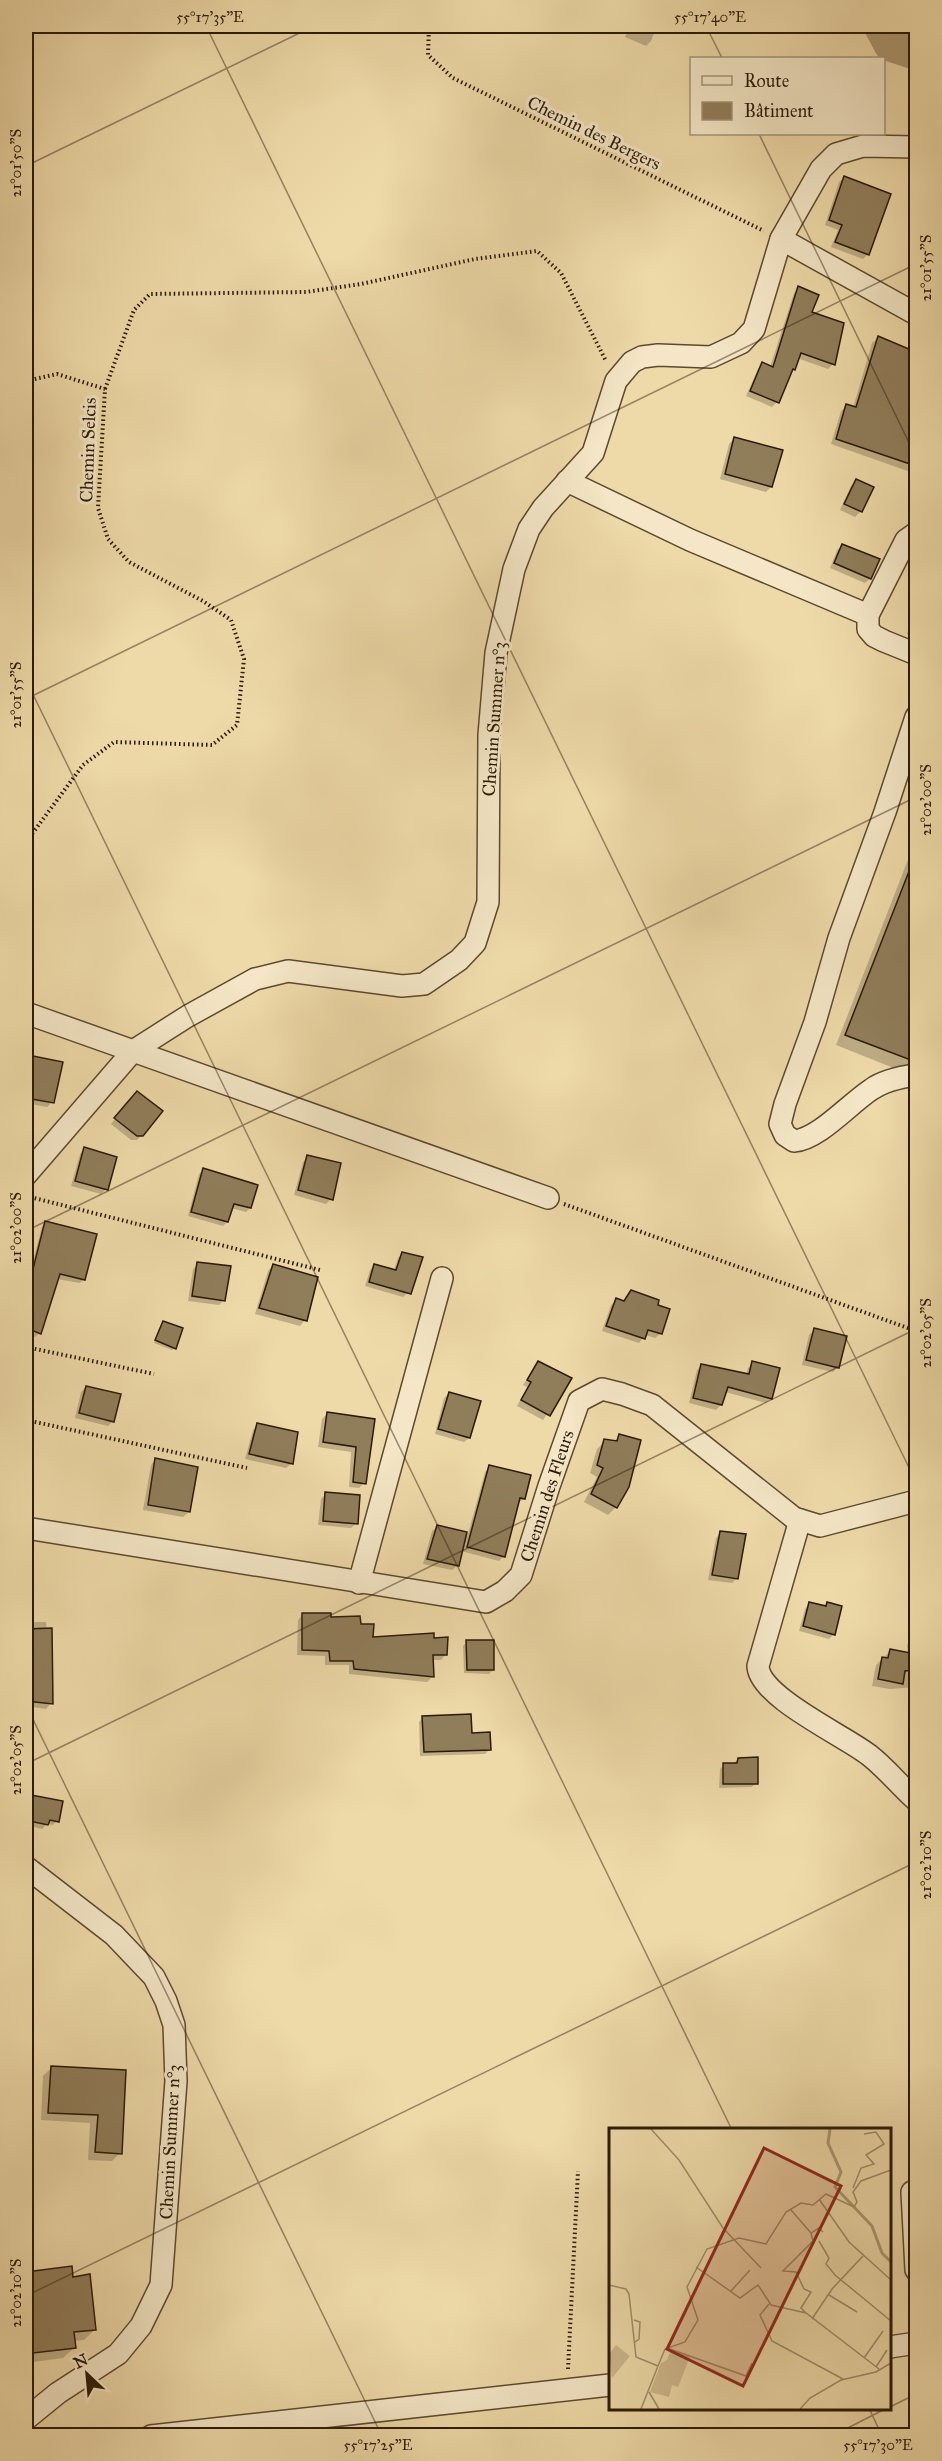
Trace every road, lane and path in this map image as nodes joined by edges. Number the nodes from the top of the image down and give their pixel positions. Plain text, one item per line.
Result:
1 (429, 26) edge
2 (916, 147) edge
3 (781, 239) junction
4 (916, 314) edge
5 (26, 381) edge
6 (616, 381) junction
7 (105, 389) junction
8 (567, 481) junction
9 (916, 533) edge
10 (868, 615) junction
11 (916, 654) edge
12 (916, 717) edge
13 (26, 843) edge
14 (26, 1012) edge
15 (133, 1051) junction
16 (916, 1075) edge
17 (26, 1175) edge
18 (26, 1196) edge
19 (548, 1198) joint
20 (320, 1270) dead end
21 (442, 1278) dead end
22 (916, 1331) edge
23 (26, 1347) edge
24 (154, 1374) dead end
25 (26, 1420) edge
26 (247, 1468) dead end
27 (916, 1501) edge
28 (800, 1520) junction
29 (26, 1528) edge
30 (359, 1583) junction
31 (916, 1800) edge
32 (26, 1867) edge
33 (578, 2171) dead end
34 (912, 2192) dead end
35 (916, 2270) edge
36 (916, 2343) edge
37 (891, 2347) edge
38 (609, 2385) edge
39 (567, 2391) junction
40 (26, 2419) edge
41 (151, 2436) edge

1 - 3 path, Chemin des Bergers
2 - 3 street, Chemin Summer n°3
3 - 4 street
3 - 6 street, Chemin Summer n°3
5 - 7 path, Chemin Selcis
6 - 7 path
6 - 8 street, Chemin Summer n°3
7 - 13 path, Chemin Selcis
8 - 10 street
8 - 15 street, Chemin Summer n°3
9 - 10 street
10 - 11 street
12 - 16 street
14 - 15 street
15 - 17 street, Chemin Summer n°3
15 - 19 street
18 - 20 path
19 - 22 path
21 - 30 street
23 - 24 path
25 - 26 path
27 - 28 street, Chemin des Fleurs
28 - 30 street, Chemin des Fleurs
28 - 31 street
29 - 30 street, Chemin des Fleurs
32 - 40 street, Chemin Summer n°3
33 - 39 path
34 - 35 street
36 - 37 street
38 - 39 street
39 - 41 street

